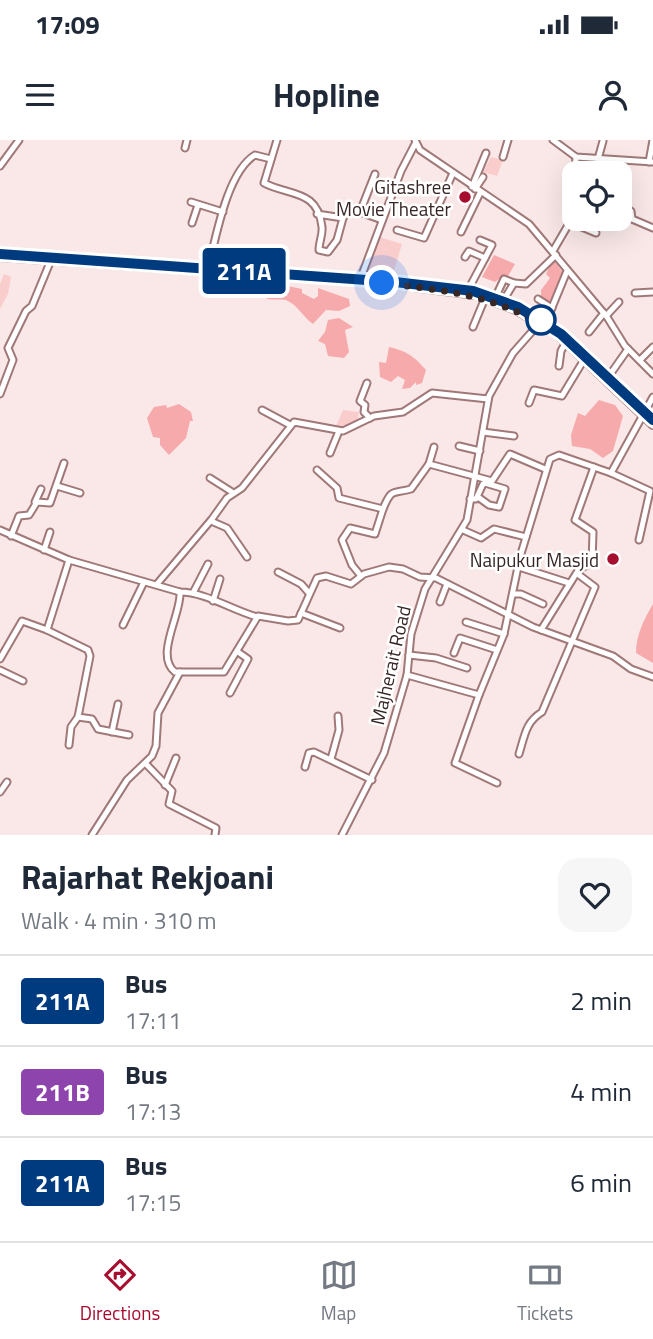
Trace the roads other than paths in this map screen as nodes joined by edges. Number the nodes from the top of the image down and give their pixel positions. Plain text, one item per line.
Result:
1 (19, 140) edge
2 (187, 140) edge
3 (277, 140) edge
4 (508, 140) edge
5 (553, 140) edge
6 (653, 140) edge
7 (603, 141) edge
8 (415, 142) edge
9 (185, 148) dead end
10 (486, 153) dead end
11 (503, 157) dead end
12 (576, 157) junction
13 (271, 159) junction
14 (598, 159) junction
15 (576, 161) edge
16 (651, 162) edge
17 (0, 166) edge
18 (453, 173) junction
19 (374, 174) dead end
20 (483, 177) dead end
21 (476, 190) junction
22 (191, 202) dead end
23 (198, 205) junction
24 (223, 212) junction
25 (360, 212) junction
26 (317, 214) junction
27 (343, 218) junction
28 (632, 219) edge
29 (382, 220) junction
30 (192, 223) dead end
31 (653, 228) edge
32 (397, 230) dead end
33 (566, 231) edge
34 (591, 231) edge
35 (461, 232) dead end
36 (596, 233) dead end
37 (480, 240) dead end
38 (555, 253) junction
39 (0, 255) edge
40 (465, 257) dead end
41 (485, 258) junction
42 (51, 260) junction
43 (208, 269) junction
44 (567, 271) junction
45 (360, 279) junction
46 (514, 283) junction
47 (468, 290) junction
48 (653, 292) edge
49 (635, 293) dead end
50 (485, 298) junction
51 (495, 298) junction
52 (538, 299) dead end
53 (503, 301) junction
54 (619, 303) dead end
55 (552, 308) junction
56 (605, 314) junction
57 (540, 322) junction
58 (473, 327) dead end
59 (589, 332) dead end
60 (566, 342) junction
61 (653, 347) edge
62 (628, 349) junction
63 (585, 358) junction
64 (640, 360) junction
65 (559, 366) dead end
66 (653, 374) edge
67 (609, 376) junction
68 (367, 383) dead end
69 (0, 394) edge
70 (653, 397) edge
71 (488, 399) junction
72 (529, 402) dead end
73 (262, 410) dead end
74 (643, 413) junction
75 (370, 418) junction
76 (653, 423) edge
77 (290, 425) junction
78 (339, 431) junction
79 (483, 432) junction
80 (514, 436) dead end
81 (460, 446) dead end
82 (434, 447) dead end
83 (480, 451) junction
84 (330, 453) dead end
85 (64, 463) dead end
86 (429, 464) junction
87 (594, 467) junction
88 (545, 469) junction
89 (317, 470) dead end
90 (611, 473) junction
91 (475, 477) junction
92 (210, 478) dead end
93 (57, 486) junction
94 (41, 489) dead end
95 (652, 491) edge
96 (232, 492) junction
97 (79, 493) dead end
98 (478, 497) junction
99 (470, 499) junction
100 (35, 503) junction
101 (383, 509) junction
102 (211, 521) junction
103 (0, 530) edge
104 (463, 530) junction
105 (50, 532) dead end
106 (11, 536) junction
107 (526, 537) junction
108 (639, 540) dead end
109 (44, 550) junction
110 (247, 558) dead end
111 (69, 560) junction
112 (208, 564) dead end
113 (519, 567) junction
114 (579, 569) junction
115 (278, 572) dead end
116 (361, 576) junction
117 (430, 577) junction
118 (220, 579) dead end
119 (144, 582) junction
120 (569, 583) junction
121 (157, 584) junction
122 (447, 584) junction
123 (180, 592) junction
124 (193, 593) junction
125 (309, 593) junction
126 (514, 594) junction
127 (213, 601) junction
128 (440, 602) dead end
129 (542, 604) dead end
130 (301, 612) junction
131 (509, 615) junction
132 (257, 617) junction
133 (466, 622) dead end
134 (123, 625) dead end
135 (340, 628) dead end
136 (47, 630) junction
137 (541, 630) junction
138 (504, 634) junction
139 (572, 643) junction
140 (497, 650) junction
141 (238, 652) junction
142 (454, 653) dead end
143 (408, 655) junction
144 (0, 659) edge
145 (467, 668) dead end
146 (0, 670) edge
147 (180, 672) junction
148 (407, 675) junction
149 (653, 677) edge
150 (23, 681) dead end
151 (230, 692) dead end
152 (480, 695) junction
153 (118, 704) dead end
154 (338, 716) dead end
155 (78, 717) junction
156 (112, 732) junction
157 (129, 735) dead end
158 (69, 745) dead end
159 (519, 754) dead end
160 (176, 758) dead end
161 (331, 760) junction
162 (146, 764) junction
163 (305, 767) dead end
164 (372, 780) junction
165 (7, 782) dead end
166 (497, 783) dead end
167 (166, 785) junction
168 (0, 792) edge
169 (92, 835) edge
170 (215, 835) edge
171 (342, 835) edge

1 - 17 street
2 - 9 street
3 - 13 street
4 - 11 street
5 - 12 street
6 - 16 street
7 - 14 street
8 - 18 street
8 - 29 street
10 - 21 street
12 - 14 street
12 - 15 street
13 - 24 street
13 - 26 street
14 - 16 street
18 - 21 street
18 - 32 street
19 - 25 street
20 - 21 street
21 - 35 street
21 - 38 street
22 - 23 street
23 - 24 street
23 - 30 street
24 - 43 street
25 - 27 street
25 - 29 street
26 - 27 street
26 - 27 street
28 - 31 street
29 - 45 street
33 - 38 street
34 - 36 street
37 - 41 street
38 - 44 street
38 - 46 street
39 - 42 main road
39 - 43 main road
40 - 41 street
41 - 47 street
42 - 50 main road
42 - 69 street
43 - 45 main road
44 - 55 street
44 - 56 street
45 - 47 main road
46 - 51 street
46 - 53 street
47 - 51 main road
48 - 49 street
50 - 57 main road
50 - 58 street
51 - 53 main road
52 - 55 street
53 - 57 main road
54 - 56 street
55 - 57 street
56 - 59 street
56 - 62 street
57 - 60 main road
57 - 67 main road
57 - 71 street
60 - 63 main road
60 - 65 street
61 - 64 street
62 - 64 street
62 - 67 street
63 - 72 street
63 - 74 main road
64 - 66 street
67 - 74 main road
68 - 75 street
70 - 74 street
71 - 75 street
71 - 79 street
73 - 77 street
74 - 76 main road
74 - 90 street
75 - 78 street
77 - 78 street
77 - 96 street
78 - 84 street
79 - 80 street
79 - 83 street
81 - 83 street
82 - 86 street
83 - 91 street
85 - 93 street
86 - 91 street
86 - 101 street
87 - 88 street
87 - 90 street
87 - 114 street
88 - 91 street
88 - 107 street
89 - 101 street
90 - 95 street
91 - 99 street
92 - 96 street
93 - 97 street
93 - 100 street
94 - 100 street
95 - 108 street
96 - 102 street
98 - 98 street
98 - 99 street
99 - 104 street
100 - 106 street
101 - 116 street
102 - 110 street
102 - 121 street
103 - 106 street
104 - 107 street
104 - 117 street, Majherait Road
105 - 109 street
106 - 109 street
107 - 113 street
109 - 111 street
111 - 119 street
111 - 136 street
112 - 124 street
113 - 120 street
113 - 126 street
114 - 120 street
114 - 139 street
115 - 125 street
116 - 117 street
116 - 125 street
117 - 122 street
117 - 143 street, Majherait Road
118 - 127 street
119 - 121 street
119 - 134 street
120 - 137 street
121 - 123 street
122 - 128 street
122 - 131 street
123 - 124 street
123 - 147 street
124 - 127 street
125 - 130 street
126 - 129 street
126 - 131 street
127 - 132 street
130 - 132 street
130 - 135 street
131 - 137 street
131 - 138 street
132 - 141 street
133 - 138 street
136 - 144 street
136 - 155 street
137 - 139 street
138 - 140 street
139 - 149 street
139 - 159 street
140 - 142 street
140 - 152 street
141 - 147 street
141 - 151 street
143 - 145 street
143 - 148 street, Majherait Road
146 - 150 street
147 - 162 street
148 - 152 street
148 - 164 street, Majherait Road
152 - 166 street
153 - 156 street
154 - 161 street
155 - 156 street
155 - 158 street
156 - 157 street
160 - 167 street
161 - 163 street
161 - 164 street
162 - 167 street
162 - 169 street
164 - 171 street, Majherait Road
165 - 168 street
167 - 170 street

